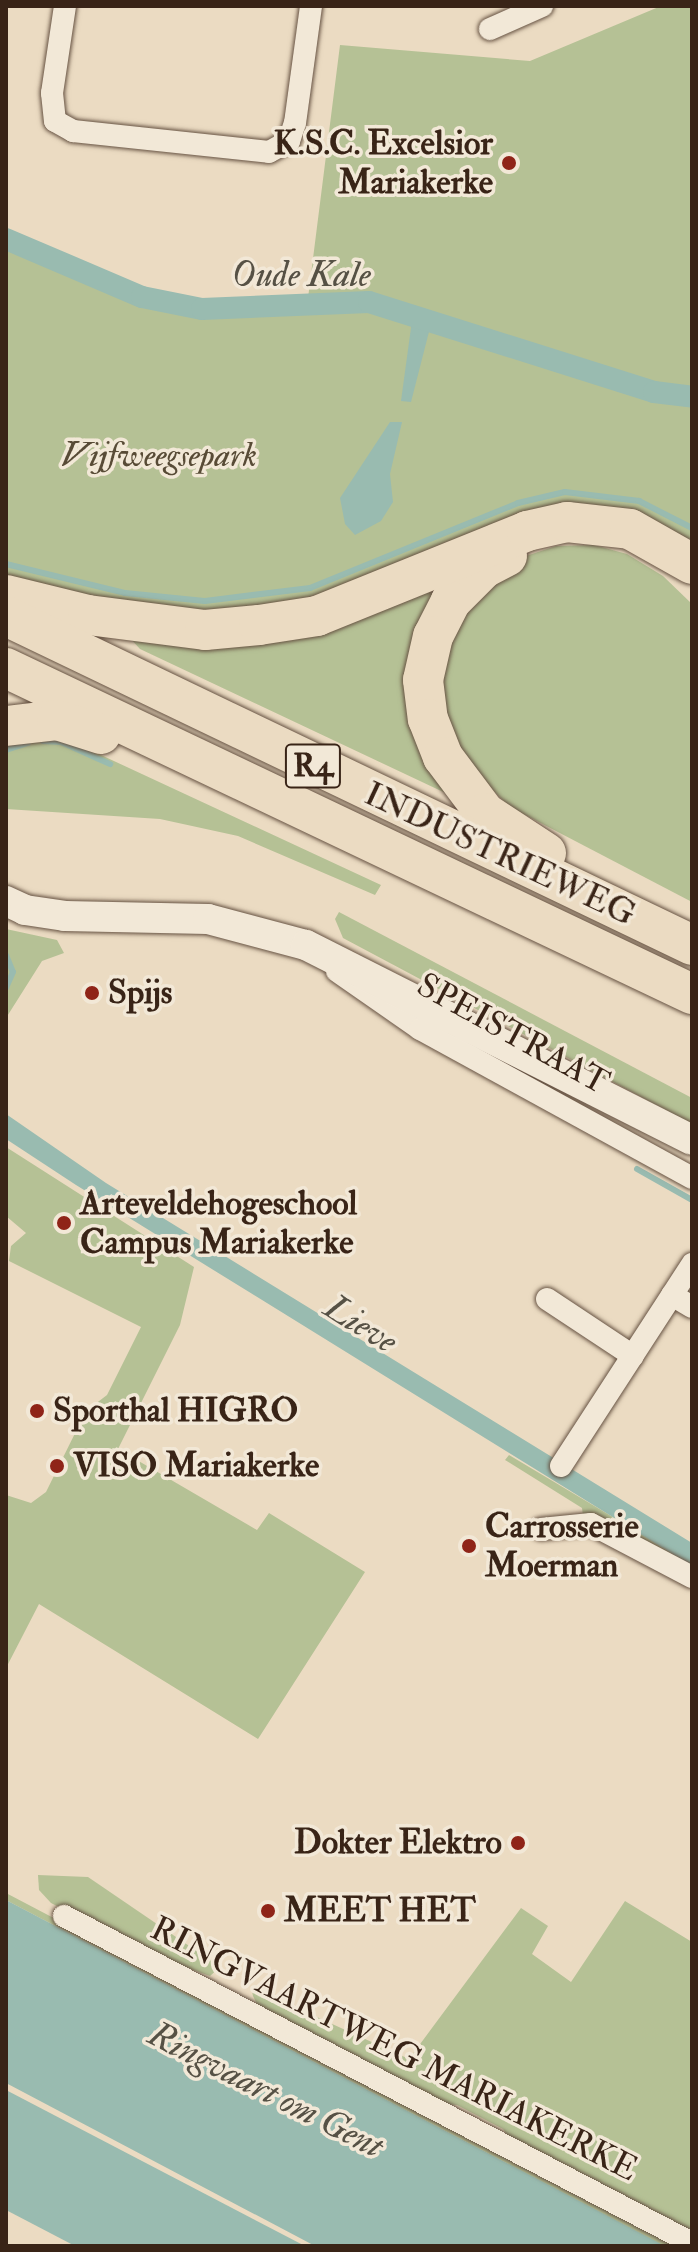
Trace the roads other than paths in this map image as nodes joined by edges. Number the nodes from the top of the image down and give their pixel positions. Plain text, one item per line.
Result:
1 (65, 6) edge
2 (311, 6) edge
3 (542, 6) edge
4 (490, 29) dead end
5 (692, 564) edge
6 (692, 583) edge
7 (6, 595) edge
8 (6, 616) edge
9 (6, 668) edge
10 (6, 726) edge
11 (183, 754) junction
12 (6, 901) edge
13 (621, 911) junction
14 (306, 945) junction
15 (692, 945) edge
16 (692, 994) edge
17 (692, 1140) edge
18 (692, 1178) edge
19 (692, 1264) edge
20 (672, 1295) junction
21 (547, 1299) dead end
22 (692, 1307) edge
23 (633, 1356) junction
24 (561, 1466) dead end
25 (541, 1529) dead end
26 (692, 1577) edge
27 (64, 1916) dead end
28 (692, 2243) edge

1 - 2 street
3 - 4 street
5 - 7 highway
6 - 13 highway
8 - 13 highway, INDUSTRIEWEG / R4
9 - 11 highway, INDUSTRIEWEG / R4
10 - 11 highway, R4
11 - 16 highway, INDUSTRIEWEG / R4
12 - 14 street, SPEISTRAAT
13 - 15 highway, INDUSTRIEWEG / R4
14 - 17 street, SPEISTRAAT
14 - 18 street, SPEISTRAAT
19 - 20 street
20 - 22 street
20 - 23 street
21 - 23 street
23 - 24 street
25 - 26 street
27 - 28 street, RINGVAARTWEG MARIAKERKE

